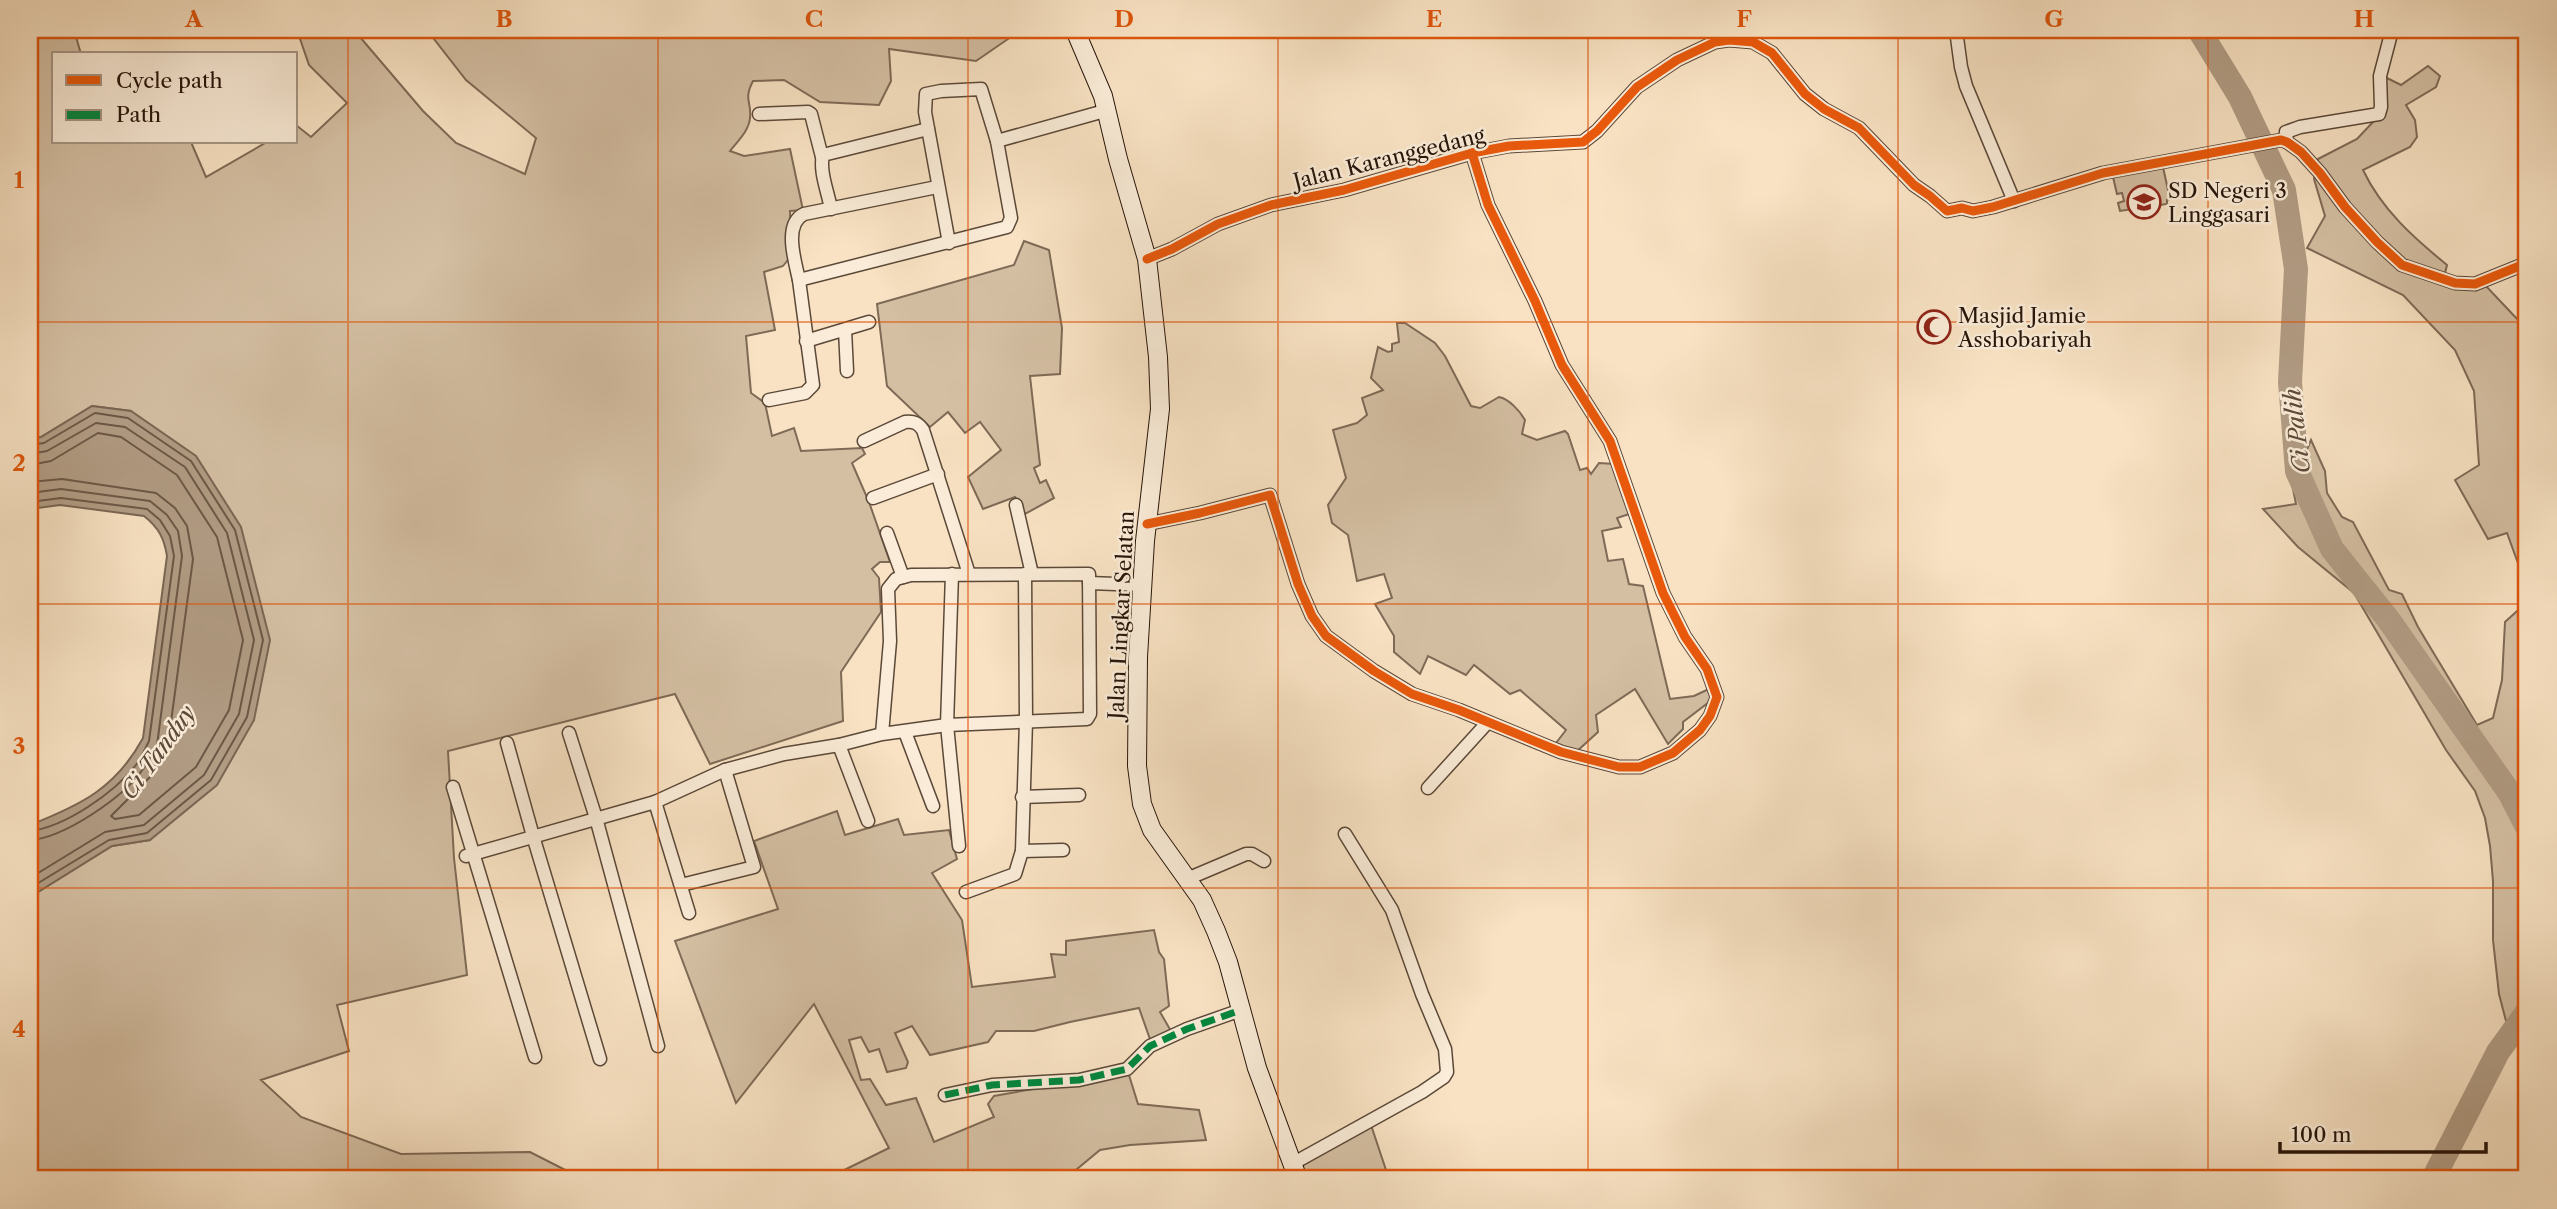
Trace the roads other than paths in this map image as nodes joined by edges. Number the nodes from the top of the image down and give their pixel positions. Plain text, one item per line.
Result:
1 (1075, 30) edge
2 (1956, 30) edge
3 (2392, 30) edge
4 (1108, 110) junction
5 (759, 114) dead end
6 (928, 129) junction
7 (997, 141) junction
8 (2284, 141) junction
9 (1472, 153) junction
10 (822, 157) junction
11 (937, 187) junction
12 (2014, 201) junction
13 (831, 209) junction
14 (948, 243) junction
15 (1147, 259) junction
16 (2527, 263) edge
17 (799, 279) junction
18 (869, 323) dead end
19 (845, 330) junction
20 (806, 341) junction
21 (847, 371) dead end
22 (769, 400) dead end
23 (864, 441) dead end
24 (938, 474) junction
25 (873, 498) dead end
26 (1016, 505) dead end
27 (1146, 524) junction
28 (887, 533) dead end
29 (952, 574) junction
30 (969, 574) junction
31 (1028, 574) junction
32 (903, 576) junction
33 (1089, 583) junction
34 (1142, 585) junction
35 (1026, 721) junction
36 (1488, 722) junction
37 (947, 726) junction
38 (905, 732) junction
39 (569, 733) dead end
40 (882, 734) junction
41 (507, 743) dead end
42 (839, 745) junction
43 (725, 770) junction
44 (453, 787) dead end
45 (1428, 788) dead end
46 (1079, 795) dead end
47 (1023, 797) junction
48 (655, 802) junction
49 (933, 806) dead end
50 (596, 818) junction
51 (868, 821) dead end
52 (1345, 834) dead end
53 (533, 836) junction
54 (958, 846) dead end
55 (1063, 850) dead end
56 (1022, 851) junction
57 (470, 854) junction
58 (1264, 861) dead end
59 (1187, 879) junction
60 (681, 885) junction
61 (966, 892) dead end
62 (689, 914) dead end
63 (1241, 1010) junction
64 (658, 1046) dead end
65 (535, 1057) dead end
66 (600, 1059) dead end
67 (945, 1095) dead end
68 (1295, 1172) edge

1 - 4 street, Jalan Lingkar Selatan
2 - 12 street
3 - 8 street
4 - 7 street
4 - 15 street, Jalan Lingkar Selatan
5 - 10 street
6 - 7 street
6 - 10 street
6 - 11 street
7 - 14 street
8 - 12 street, Jalan Karanggedang
8 - 16 street
9 - 12 street, Jalan Karanggedang
9 - 15 street, Jalan Karanggedang
9 - 36 street
10 - 13 street
11 - 13 street
11 - 14 street
13 - 17 street
14 - 17 street
15 - 27 street, Jalan Lingkar Selatan
17 - 20 street
18 - 19 street
19 - 20 street
19 - 21 street
20 - 22 street
23 - 24 street
24 - 25 street
24 - 30 street
26 - 31 street
27 - 34 street, Jalan Lingkar Selatan
27 - 36 street
28 - 32 street
29 - 30 street
29 - 32 street
29 - 37 street
30 - 31 street
31 - 33 street
31 - 35 street
32 - 40 street
33 - 34 street
33 - 35 street
34 - 59 street, Jalan Lingkar Selatan
35 - 37 street
35 - 47 street
36 - 45 street
37 - 38 street
37 - 54 street
38 - 40 street
38 - 49 street
39 - 50 street
40 - 42 street
41 - 53 street
42 - 43 street
42 - 51 street
43 - 48 street
43 - 60 street
44 - 57 street
46 - 47 street
47 - 56 street
48 - 50 street
48 - 60 street
50 - 53 street
50 - 64 street
52 - 68 street
53 - 57 street
53 - 66 street
55 - 56 street
56 - 61 street
57 - 65 street
58 - 59 street
59 - 63 street, Jalan Lingkar Selatan
60 - 62 street
63 - 67 street
63 - 68 street, Jalan Lingkar Selatan

